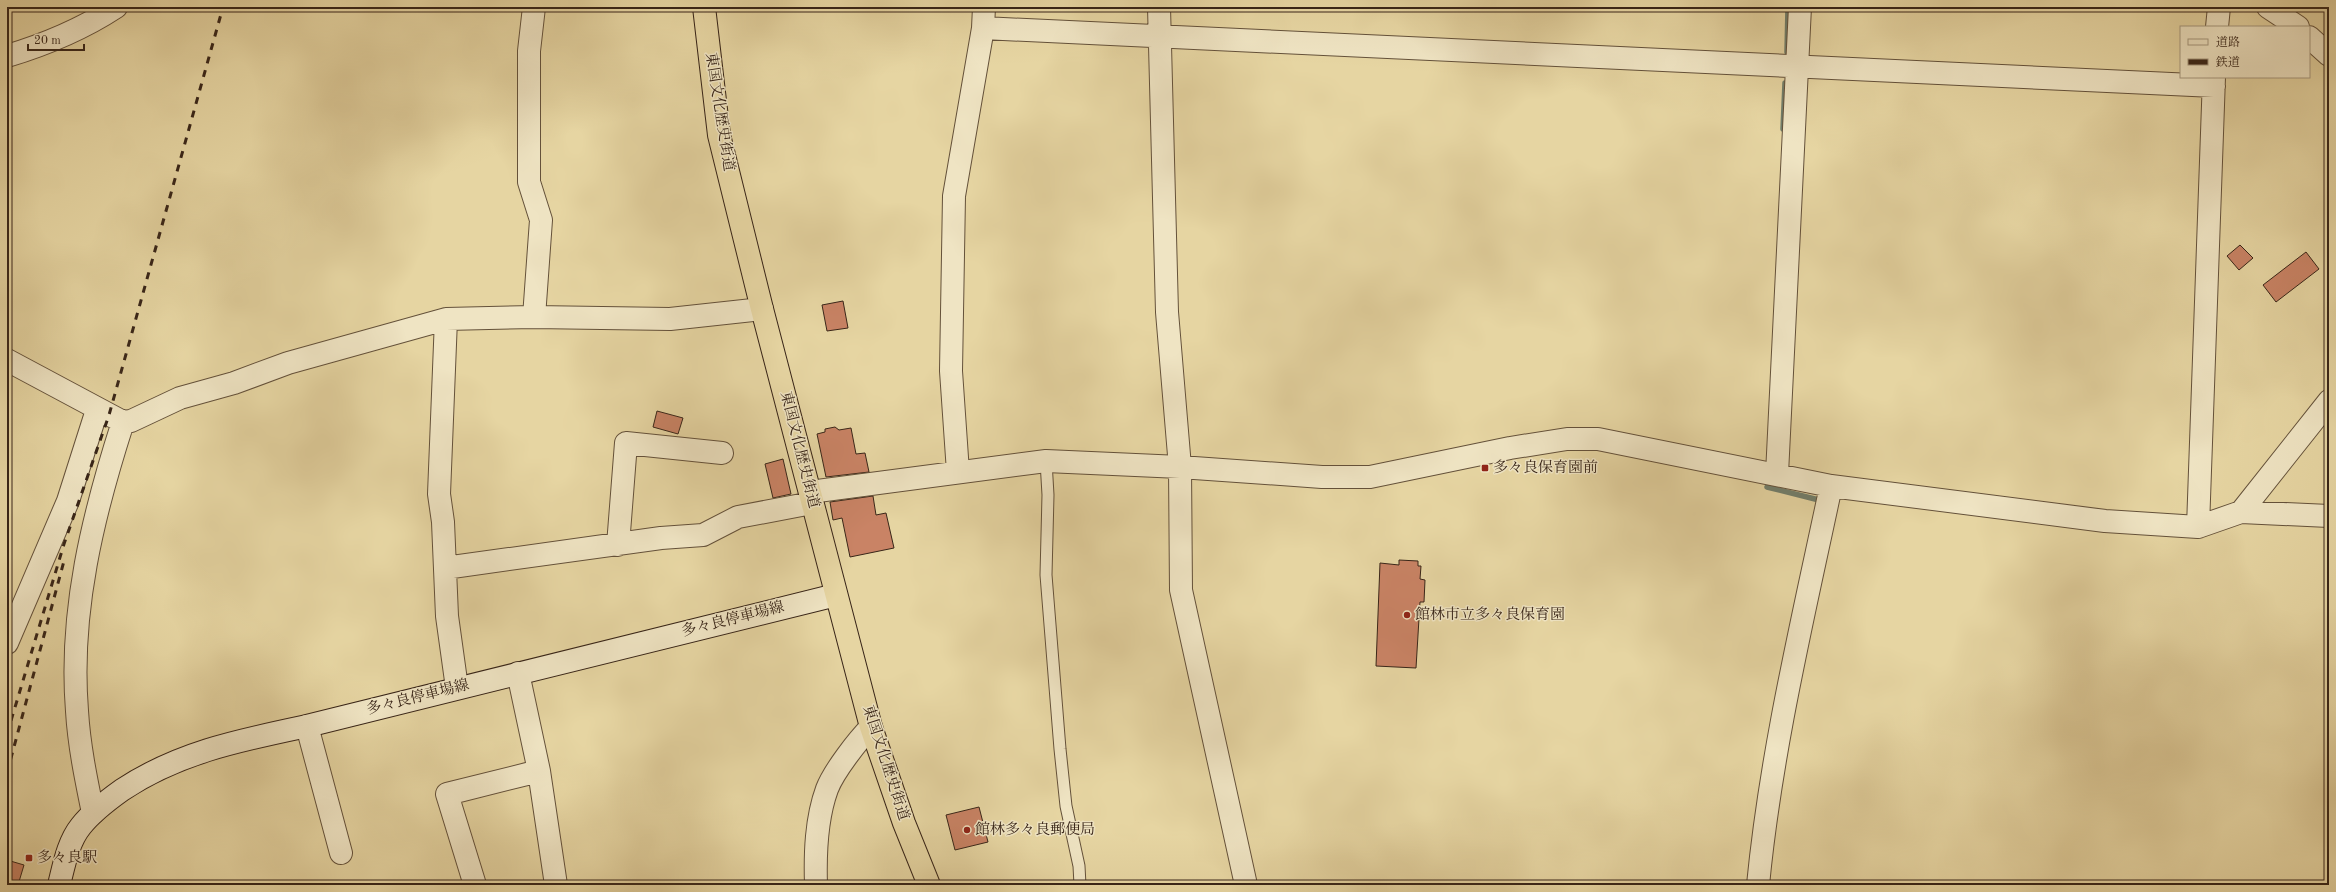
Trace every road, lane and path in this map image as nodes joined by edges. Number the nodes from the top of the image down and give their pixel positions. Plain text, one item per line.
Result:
1 (116, 7) edge
2 (534, 7) edge
3 (704, 7) edge
4 (984, 7) edge
5 (1159, 7) edge
6 (1800, 7) edge
7 (2218, 7) edge
8 (2268, 7) edge
9 (2217, 26) edge
10 (2296, 26) edge
11 (984, 28) junction
12 (1159, 37) junction
13 (2310, 38) edge
14 (2329, 55) edge
15 (7, 56) edge
16 (1798, 68) junction
17 (2214, 82) edge
18 (762, 309) junction
19 (534, 317) junction
20 (446, 319) junction
21 (7, 360) edge
22 (2329, 401) edge
23 (97, 410) junction
24 (123, 422) junction
25 (722, 452) dead end
26 (1046, 461) junction
27 (1180, 467) junction
28 (958, 472) junction
29 (1777, 474) junction
30 (1831, 486) junction
31 (811, 497) junction
32 (2241, 512) junction
33 (2329, 516) edge
34 (2198, 527) junction
35 (618, 545) junction
36 (445, 568) junction
37 (836, 595) junction
38 (7, 643) edge
39 (518, 674) junction
40 (457, 688) junction
41 (306, 726) junction
42 (871, 727) junction
43 (539, 771) junction
44 (93, 813) junction
45 (341, 853) dead end
46 (18, 884) dead end
47 (26, 885) edge
48 (58, 885) edge
49 (475, 885) edge
50 (556, 885) edge
51 (816, 885) edge
52 (929, 885) edge
53 (1080, 885) edge
54 (1246, 885) edge
55 (1758, 885) edge

1 - 15 street
2 - 19 street
3 - 18 highway, 東国文化歴史街道
4 - 11 street
5 - 12 street
6 - 16 street
7 - 9 street
8 - 10 street
11 - 12 street
11 - 28 street
12 - 16 street
12 - 27 street
13 - 14 street
16 - 17 street
16 - 29 street
17 - 34 street
18 - 19 street
18 - 31 highway, 東国文化歴史街道
19 - 20 street
20 - 24 street
20 - 36 street
21 - 23 street
22 - 32 street
23 - 24 street
23 - 38 street
24 - 44 street
25 - 35 street
26 - 27 street
26 - 28 street
26 - 53 lane
27 - 29 street
27 - 54 street
28 - 31 street
29 - 30 street
30 - 34 street
30 - 55 street
31 - 35 street
31 - 37 highway, 東国文化歴史街道
32 - 33 street
32 - 34 street
35 - 36 street
36 - 40 street
37 - 39 street, 多々良停車場線
37 - 42 highway, 東国文化歴史街道
39 - 40 street, 多々良停車場線
39 - 43 street
40 - 41 street, 多々良停車場線
41 - 44 street, 多々良停車場線
41 - 45 street
42 - 51 street
42 - 52 highway, 東国文化歴史街道
43 - 49 street
43 - 50 street
44 - 48 street, 多々良停車場線
46 - 47 path

